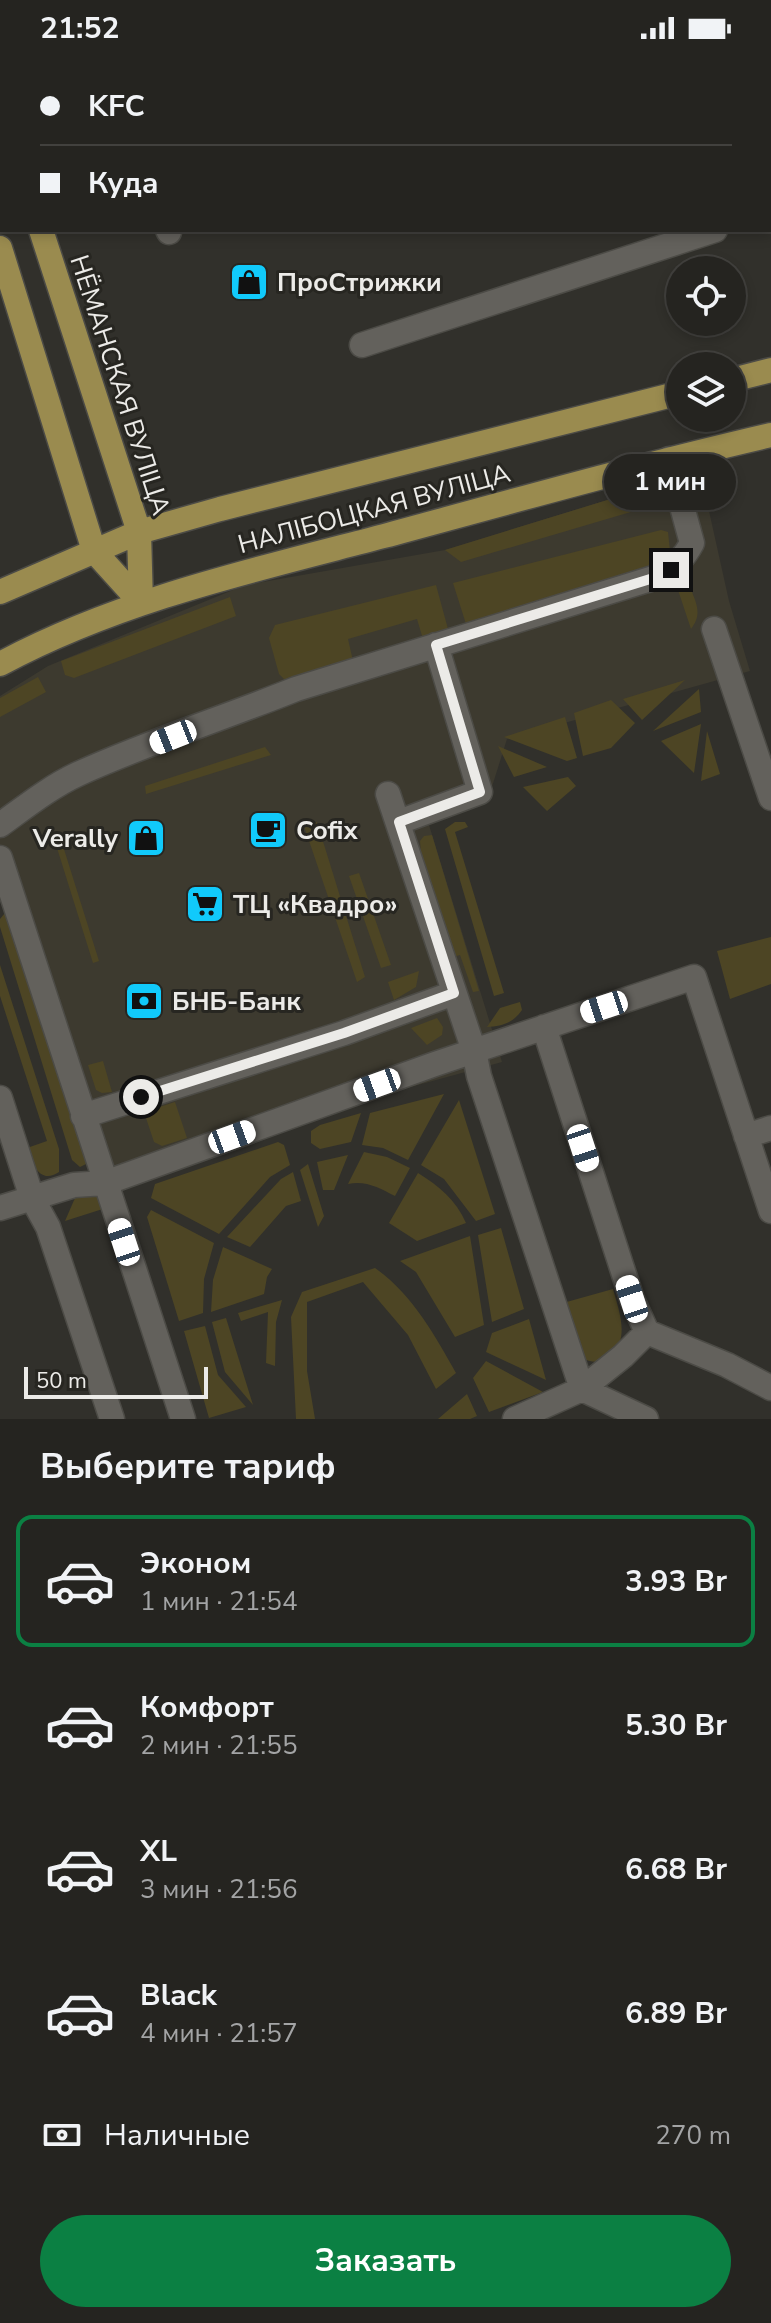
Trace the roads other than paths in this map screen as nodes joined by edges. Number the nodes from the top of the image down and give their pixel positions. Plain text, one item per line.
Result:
1 (42, 232) edge
2 (709, 232) edge
3 (0, 248) edge
4 (362, 345) dead end
5 (771, 370) edge
6 (746, 376) edge
7 (666, 397) edge
8 (771, 435) edge
9 (669, 459) junction
10 (139, 532) junction
11 (94, 551) junction
12 (0, 592) edge
13 (141, 603) junction
14 (714, 629) dead end
15 (436, 645) junction
16 (0, 664) edge
17 (388, 794) dead end
18 (771, 798) edge
19 (399, 822) junction
20 (0, 825) edge
21 (1, 865) edge
22 (454, 993) junction
23 (544, 1027) junction
24 (474, 1051) junction
25 (0, 1098) edge
26 (83, 1116) junction
27 (771, 1128) edge
28 (746, 1136) junction
29 (105, 1183) junction
30 (32, 1198) junction
31 (0, 1208) edge
32 (771, 1211) edge
33 (647, 1332) junction
34 (771, 1388) edge
35 (582, 1389) junction
36 (112, 1419) edge
37 (183, 1419) edge
38 (515, 1419) edge
39 (646, 1419) edge

1 - 10 main road, НЁМАНСКАЯ ВУЛІЦА
2 - 4 lane
3 - 11 main road
5 - 6 main road
7 - 10 main road, НАЛІБОЦКАЯ ВУЛІЦА
8 - 9 main road, НАЛІБОЦКАЯ ВУЛІЦА
9 - 13 main road, НАЛІБОЦКАЯ ВУЛІЦА
9 - 15 lane
10 - 11 main road, НАЛІБОЦКАЯ ВУЛІЦА
10 - 13 main road, НЁМАНСКАЯ ВУЛІЦА
11 - 12 main road, НАЛІБОЦКАЯ ВУЛІЦА
11 - 13 main road
13 - 16 main road, НАЛІБОЦКАЯ ВУЛІЦА
14 - 18 lane
15 - 19 lane
15 - 20 lane
17 - 19 lane
19 - 22 lane
21 - 26 lane
22 - 24 lane
22 - 26 lane
23 - 24 lane
23 - 28 lane
23 - 33 lane
24 - 29 lane
24 - 35 lane
25 - 30 lane
26 - 29 lane
27 - 28 lane
28 - 32 lane
29 - 30 lane
29 - 37 lane
30 - 31 lane
30 - 36 lane
33 - 34 lane
33 - 35 lane
35 - 38 lane
35 - 39 lane

